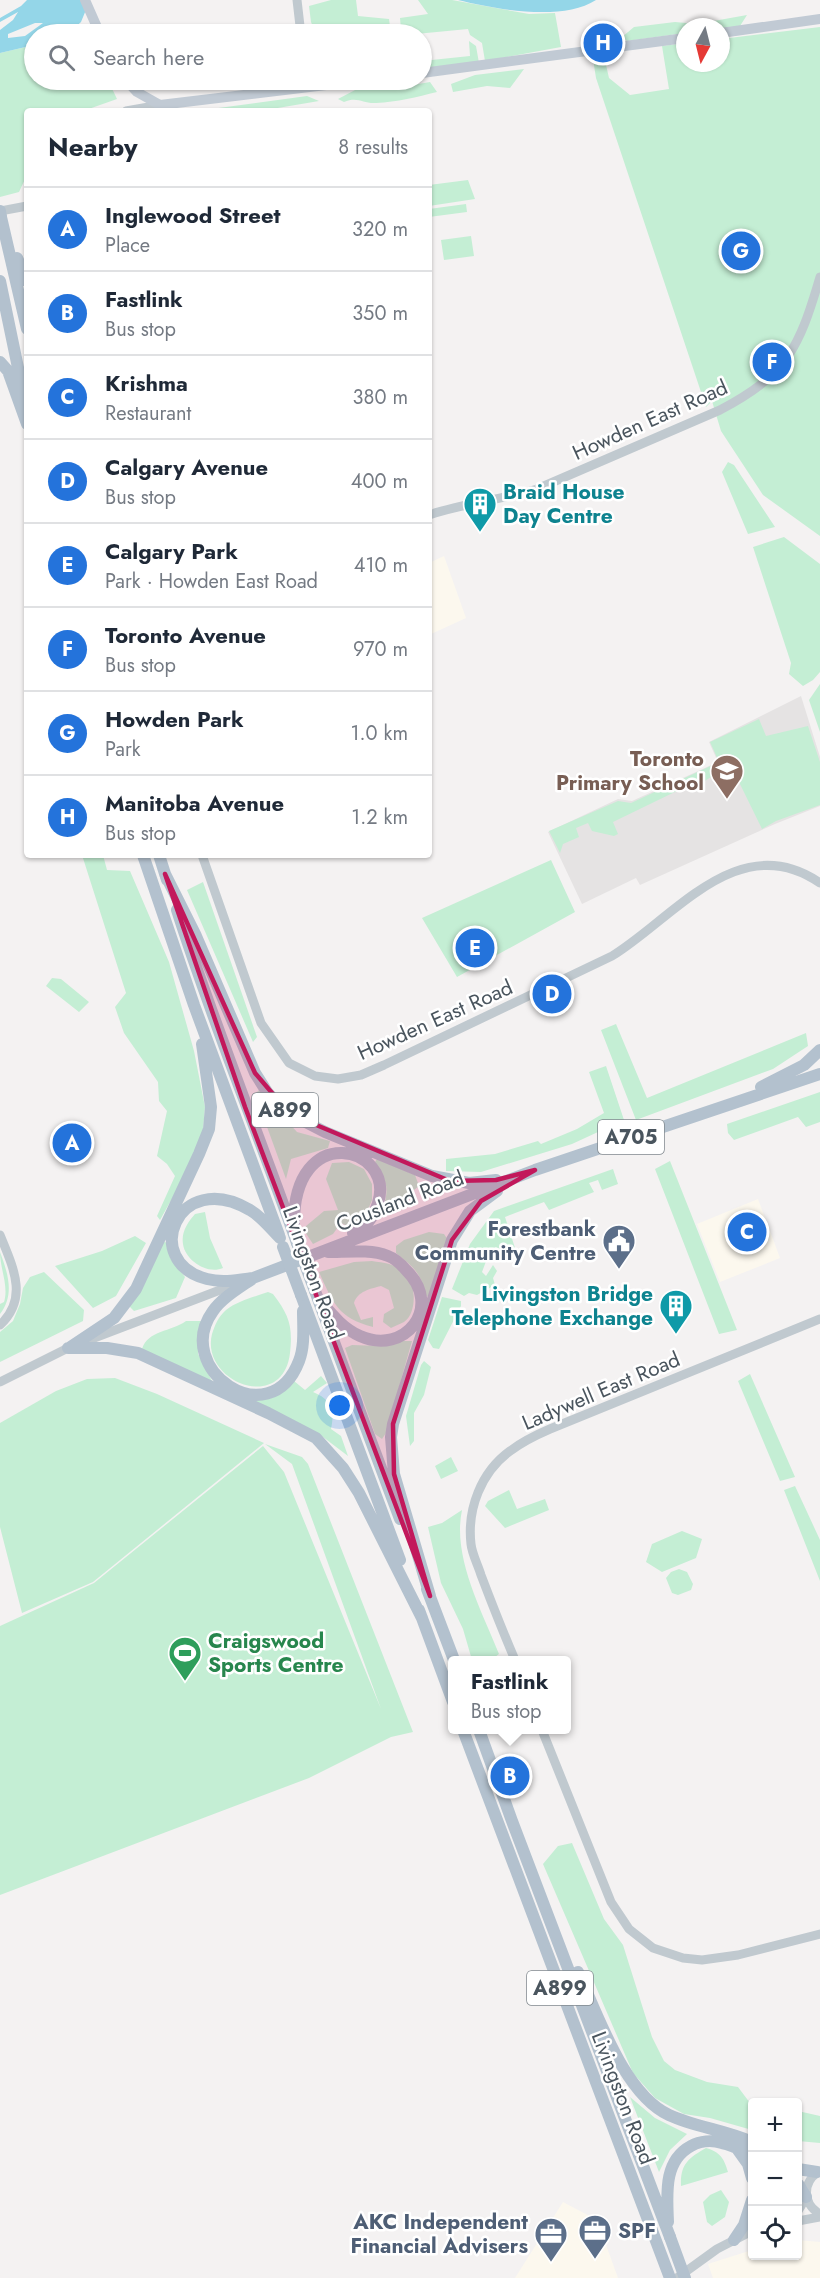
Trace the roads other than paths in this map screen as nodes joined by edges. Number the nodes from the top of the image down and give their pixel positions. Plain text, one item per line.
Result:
1 (85, 0) edge
2 (297, 0) edge
3 (820, 19) edge
4 (96, 24) edge
5 (300, 24) edge
6 (730, 32) edge
7 (676, 39) edge
8 (432, 72) edge
9 (135, 90) edge
10 (281, 90) edge
11 (160, 105) junction
12 (143, 108) edge
13 (24, 207) edge
14 (0, 213) edge
15 (7, 236) junction
16 (24, 274) edge
17 (820, 277) edge
18 (0, 280) edge
19 (24, 315) edge
20 (0, 362) edge
21 (24, 396) edge
22 (24, 416) edge
23 (432, 514) edge
24 (144, 858) edge
25 (160, 858) edge
26 (203, 858) edge
27 (165, 874) junction
28 (820, 883) edge
29 (194, 1005) junction
30 (820, 1050) edge
31 (820, 1074) edge
32 (728, 1105) junction
33 (535, 1170) junction
34 (0, 1235) edge
35 (296, 1239) junction
36 (282, 1243) junction
37 (321, 1252) junction
38 (253, 1278) junction
39 (316, 1294) junction
40 (302, 1298) junction
41 (820, 1319) edge
42 (0, 1325) edge
43 (68, 1348) junction
44 (0, 1382) edge
45 (430, 1596) junction
46 (422, 1618) junction
47 (452, 1656) edge
48 (513, 1656) edge
49 (448, 1688) edge
50 (465, 1734) edge
51 (481, 1734) edge
52 (544, 1734) edge
53 (538, 1887) junction
54 (820, 1934) edge
55 (748, 2140) edge
56 (737, 2149) junction
57 (748, 2153) edge
58 (748, 2164) edge
59 (802, 2170) edge
60 (819, 2171) edge
61 (802, 2190) edge
62 (806, 2197) junction
63 (751, 2206) edge
64 (801, 2206) edge
65 (820, 2216) edge
66 (802, 2220) edge
67 (748, 2233) edge
68 (669, 2235) junction
69 (734, 2240) junction
70 (668, 2274) edge
71 (677, 2278) edge
72 (686, 2278) edge

1 - 4 main road
2 - 5 street
3 - 6 main road
7 - 8 main road
9 - 11 main road
10 - 11 main road
11 - 12 street
13 - 14 street
14 - 15 main road
15 - 16 main road
15 - 19 main road
17 - 23 street, Howden East Road
18 - 21 main road
20 - 22 main road
24 - 29 main road, Livingston Road / A899
25 - 27 main road, Livingston Road / A899
26 - 28 street, Howden East Road
27 - 33 main road, A899
27 - 35 main road, Livingston Road / A899
29 - 36 main road, Livingston Road / A899
29 - 43 main road, A899
30 - 32 main road
31 - 32 main road, Cousland Road / A705
32 - 33 main road, Cousland Road / A705
33 - 37 main road, Cousland Road / A705
33 - 45 main road, A899
34 - 42 street
35 - 37 main road
35 - 39 main road, Livingston Road / A899, bridge
36 - 38 main road, A899
36 - 40 main road, Livingston Road / A899, bridge
37 - 38 main road, Cousland Road / A705
37 - 39 main road
38 - 40 main road, A899
38 - 43 street, Cousland Road
39 - 45 main road, Livingston Road / A899
40 - 46 main road, Livingston Road / A899
41 - 48 street, Ladywell East Road
43 - 44 street, Cousland Road
43 - 46 main road, A899
45 - 47 main road, Livingston Road / A899
46 - 49 main road, Livingston Road / A899
50 - 70 main road, Livingston Road / A899
51 - 53 main road, Livingston Road / A899
52 - 54 street
53 - 55 main road
53 - 68 main road, Livingston Road / A899
56 - 57 main road
56 - 58 main road
56 - 68 main road
59 - 60 main road
60 - 62 street
61 - 62 main road
62 - 64 street
62 - 65 street
63 - 69 main road
65 - 66 street
67 - 69 street
68 - 72 main road, Livingston Road / A899, bridge
69 - 71 street

